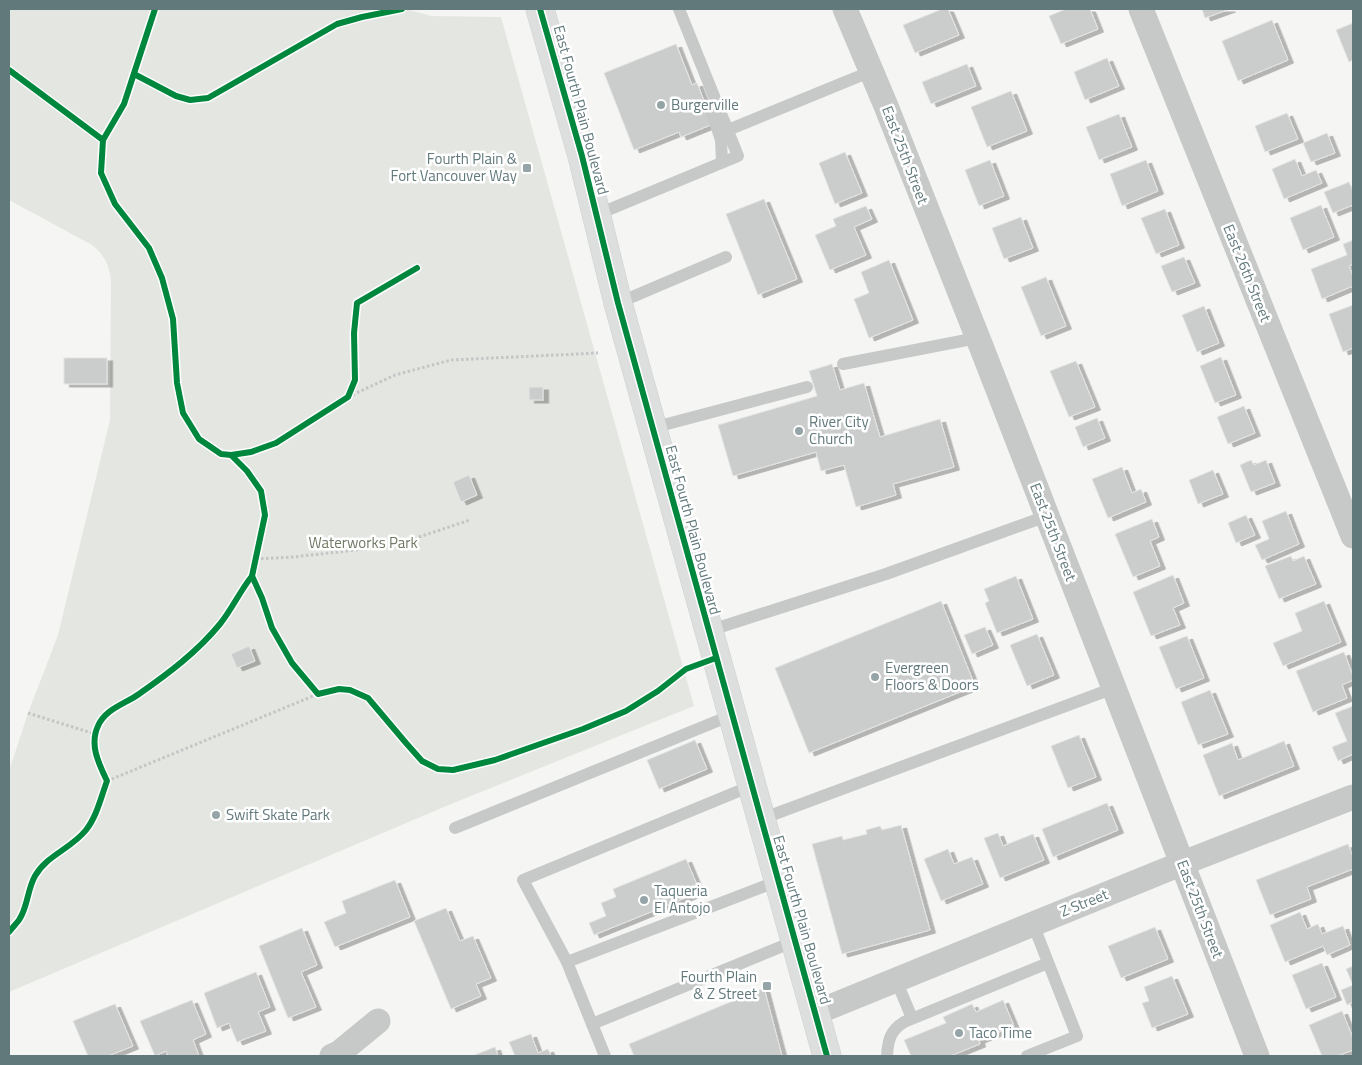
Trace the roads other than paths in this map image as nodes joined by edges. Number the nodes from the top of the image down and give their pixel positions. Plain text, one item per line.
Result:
1 (540, 9) edge
2 (679, 9) edge
3 (846, 9) edge
4 (1141, 9) edge
5 (685, 22) junction
6 (872, 71) junction
7 (728, 130) junction
8 (722, 162) junction
9 (596, 215) junction
10 (726, 258) dead end
11 (618, 304) junction
12 (977, 338) junction
13 (843, 364) dead end
14 (807, 387) dead end
15 (652, 428) junction
16 (1047, 516) junction
17 (1353, 536) edge
18 (708, 631) junction
19 (1114, 688) junction
20 (732, 715) junction
21 (751, 786) junction
22 (1353, 798) edge
23 (761, 819) junction
24 (455, 828) dead end
25 (1183, 863) junction
26 (778, 881) junction
27 (1032, 924) junction
28 (795, 941) junction
29 (567, 962) junction
30 (1048, 963) junction
31 (896, 980) junction
32 (815, 1013) junction
33 (912, 1018) junction
34 (378, 1021) dead end
35 (592, 1024) junction
36 (332, 1056) edge
37 (605, 1056) edge
38 (827, 1056) edge
39 (887, 1056) edge
40 (1027, 1056) edge
41 (1257, 1056) edge

1 - 9 main road, East Fourth Plain Boulevard
2 - 5 lane
3 - 6 street, East 25th Street
4 - 17 street, East 26th Street
5 - 7 lane
5 - 8 lane
6 - 7 lane
6 - 12 street, East 25th Street
7 - 8 lane
8 - 9 lane
9 - 11 main road, East Fourth Plain Boulevard
10 - 11 lane
11 - 15 main road, East Fourth Plain Boulevard
12 - 13 lane
12 - 16 street, East 25th Street
14 - 15 lane
15 - 18 main road, East Fourth Plain Boulevard
16 - 18 lane
16 - 19 street, East 25th Street
18 - 20 main road, East Fourth Plain Boulevard
19 - 23 lane
19 - 25 street, East 25th Street
20 - 21 main road, East Fourth Plain Boulevard
20 - 24 lane
21 - 23 main road, East Fourth Plain Boulevard
21 - 29 lane
22 - 25 street, Z Street
23 - 26 main road, East Fourth Plain Boulevard
25 - 27 street, Z Street
25 - 41 street, East 25th Street
26 - 28 main road, East Fourth Plain Boulevard
26 - 29 lane
27 - 30 lane
27 - 31 street, Z Street
28 - 32 main road, East Fourth Plain Boulevard
28 - 35 lane
29 - 35 lane
30 - 33 lane
30 - 40 lane
31 - 32 street, Z Street
31 - 33 lane
32 - 38 main road, East Fourth Plain Boulevard
33 - 39 lane
34 - 36 street
35 - 37 lane

